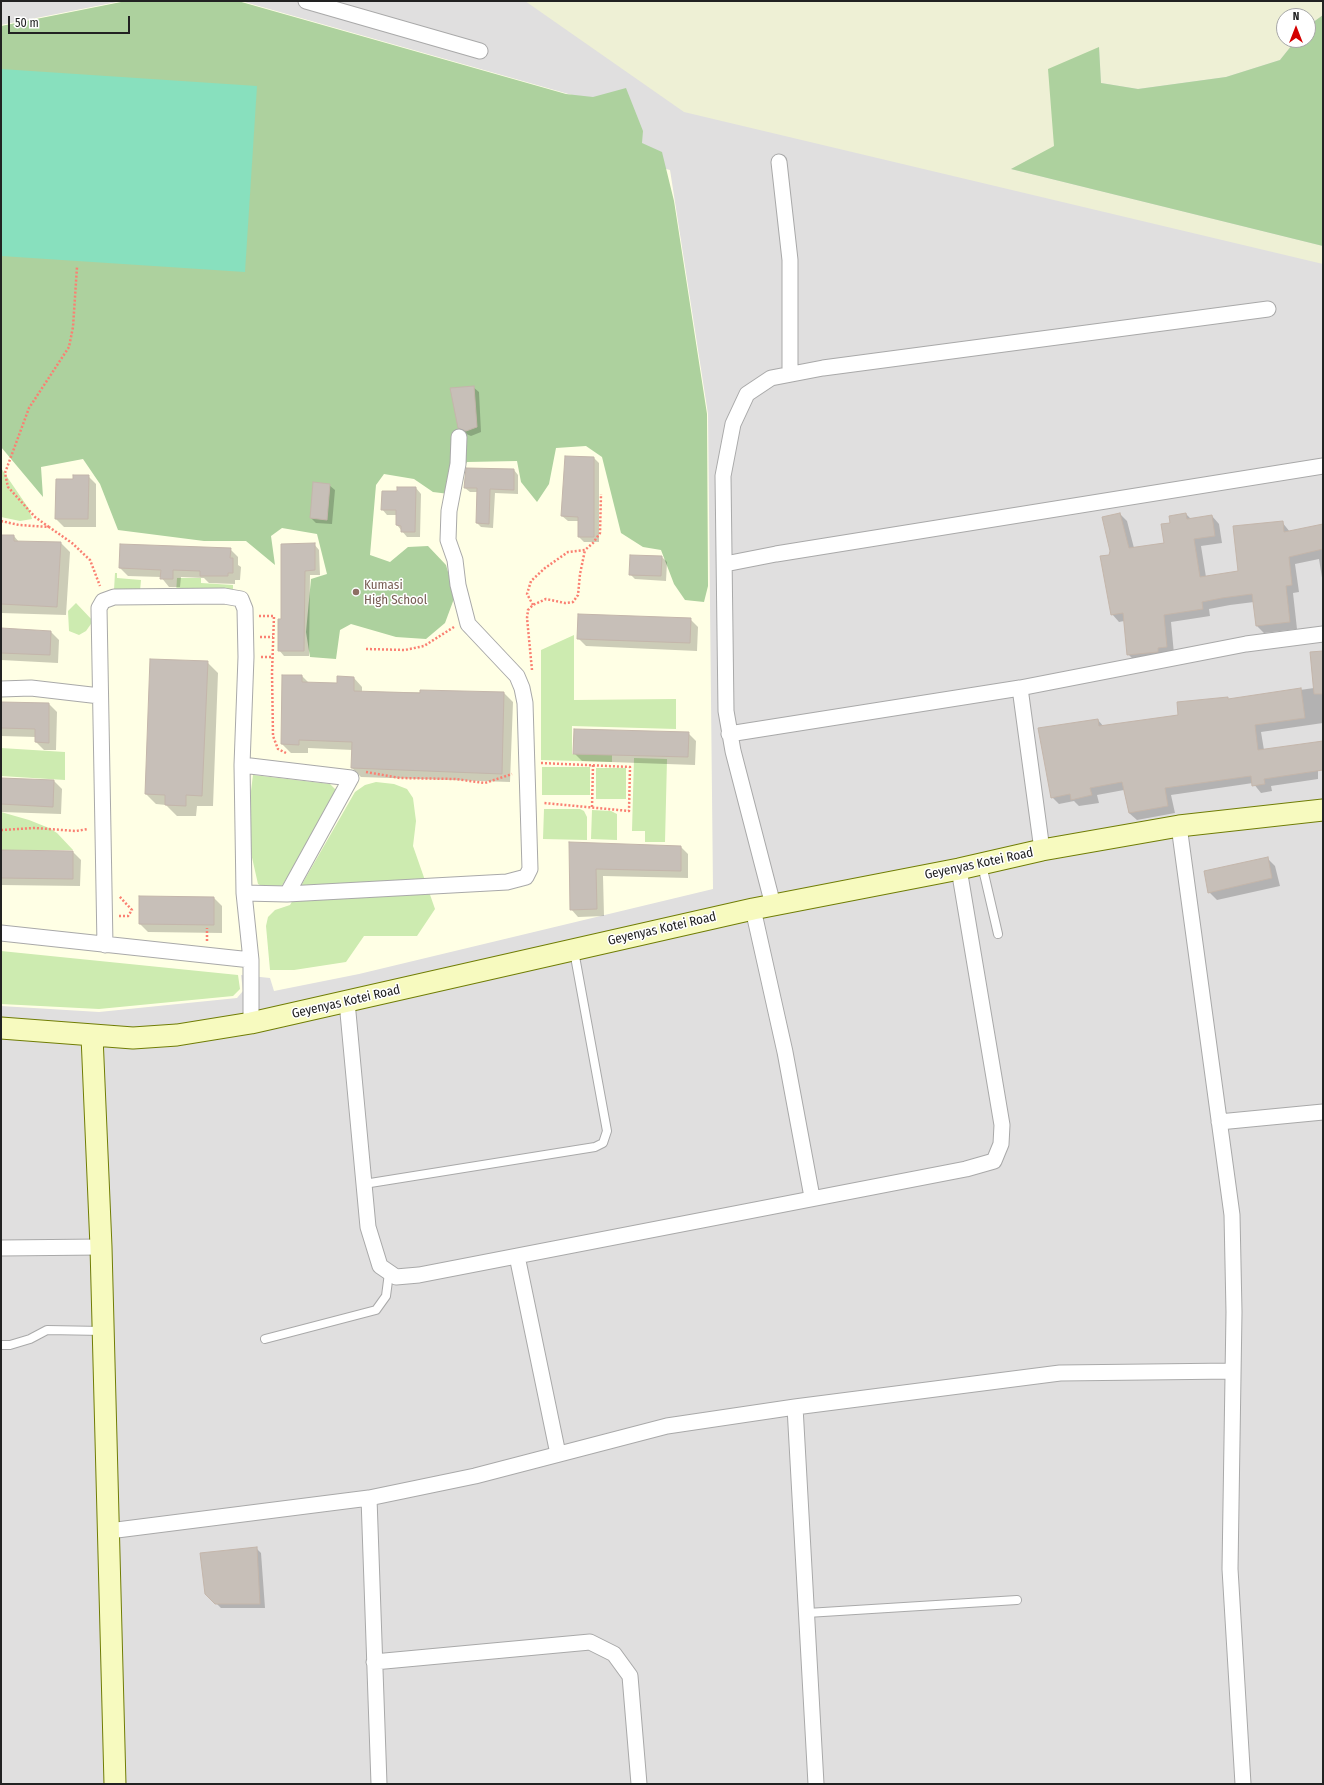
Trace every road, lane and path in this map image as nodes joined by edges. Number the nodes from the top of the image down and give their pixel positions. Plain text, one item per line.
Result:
1 (306, 1) edge
2 (480, 51) dead end
3 (779, 162) dead end
4 (77, 267) dead end
5 (1268, 309) dead end
6 (790, 374) junction
7 (459, 437) dead end
8 (1323, 466) edge
9 (601, 494) dead end
10 (1, 522) edge
11 (49, 527) junction
12 (586, 550) junction
13 (724, 564) junction
14 (103, 601) junction
15 (533, 605) junction
16 (245, 616) junction
17 (468, 624) junction
18 (1323, 634) edge
19 (366, 649) dead end
20 (533, 677) dead end
21 (1020, 688) junction
22 (1, 689) edge
23 (100, 696) junction
24 (729, 734) junction
25 (289, 755) dead end
26 (526, 762) junction
27 (242, 765) junction
28 (593, 765) junction
29 (361, 772) dead end
30 (528, 801) junction
31 (592, 807) junction
32 (1323, 810) edge
33 (1179, 826) junction
34 (102, 828) junction
35 (1, 830) edge
36 (1042, 850) junction
37 (982, 864) junction
38 (959, 869) junction
39 (244, 893) junction
40 (287, 894) junction
41 (763, 907) junction
42 (1, 933) edge
43 (998, 934) dead end
44 (105, 945) junction
45 (574, 950) junction
46 (251, 960) junction
47 (347, 1002) junction
48 (252, 1023) junction
49 (1, 1028) edge
50 (92, 1036) junction
51 (1323, 1112) edge
52 (1220, 1122) junction
53 (364, 1184) junction
54 (812, 1197) junction
55 (1, 1248) edge
56 (101, 1248) junction
57 (517, 1256) junction
58 (389, 1273) junction
59 (104, 1331) junction
60 (265, 1339) dead end
61 (1, 1345) edge
62 (1233, 1371) junction
63 (795, 1407) junction
64 (558, 1454) junction
65 (369, 1498) junction
66 (110, 1531) junction
67 (1017, 1600) dead end
68 (807, 1614) junction
69 (374, 1662) junction
70 (114, 1784) edge
71 (379, 1784) edge
72 (639, 1784) edge
73 (816, 1784) edge
74 (1243, 1784) edge

1 - 2 street
3 - 6 street
4 - 11 path
5 - 6 street
6 - 13 street
7 - 17 street
8 - 13 street
9 - 12 path
10 - 11 path
11 - 14 path
12 - 15 path
12 - 15 path
13 - 24 street
14 - 16 street
14 - 23 street
15 - 20 path
16 - 25 path
16 - 27 street
17 - 19 path
17 - 26 street
18 - 21 street
21 - 24 street
21 - 36 street
22 - 23 street
23 - 34 street
24 - 41 street
26 - 28 path
26 - 29 path
26 - 30 street
27 - 39 street
27 - 40 street
28 - 31 path
28 - 31 path
30 - 31 path
30 - 40 street
32 - 33 street, Geyenyas Kotei Road
33 - 36 street, Geyenyas Kotei Road
33 - 52 street
34 - 35 path
34 - 44 street
36 - 37 street, Geyenyas Kotei Road
37 - 38 street, Geyenyas Kotei Road
37 - 43 lane
38 - 41 street, Geyenyas Kotei Road
38 - 54 street
39 - 40 street
39 - 46 street
41 - 45 street, Geyenyas Kotei Road
41 - 54 street
42 - 44 street
44 - 46 street
45 - 47 street, Geyenyas Kotei Road
45 - 53 lane
46 - 48 street
47 - 48 street, Geyenyas Kotei Road
47 - 53 street
48 - 50 street, Geyenyas Kotei Road
49 - 50 street, Geyenyas Kotei Road
50 - 56 street
51 - 52 street
52 - 62 street
53 - 58 street
54 - 57 street
55 - 56 street
56 - 59 street
57 - 58 street
57 - 64 street
58 - 60 lane
59 - 61 lane
59 - 66 street
62 - 63 street
62 - 74 street
63 - 64 street
63 - 68 street
64 - 65 street
65 - 66 street
65 - 69 street
66 - 70 street
67 - 68 lane
68 - 73 street
69 - 71 street
69 - 72 street

